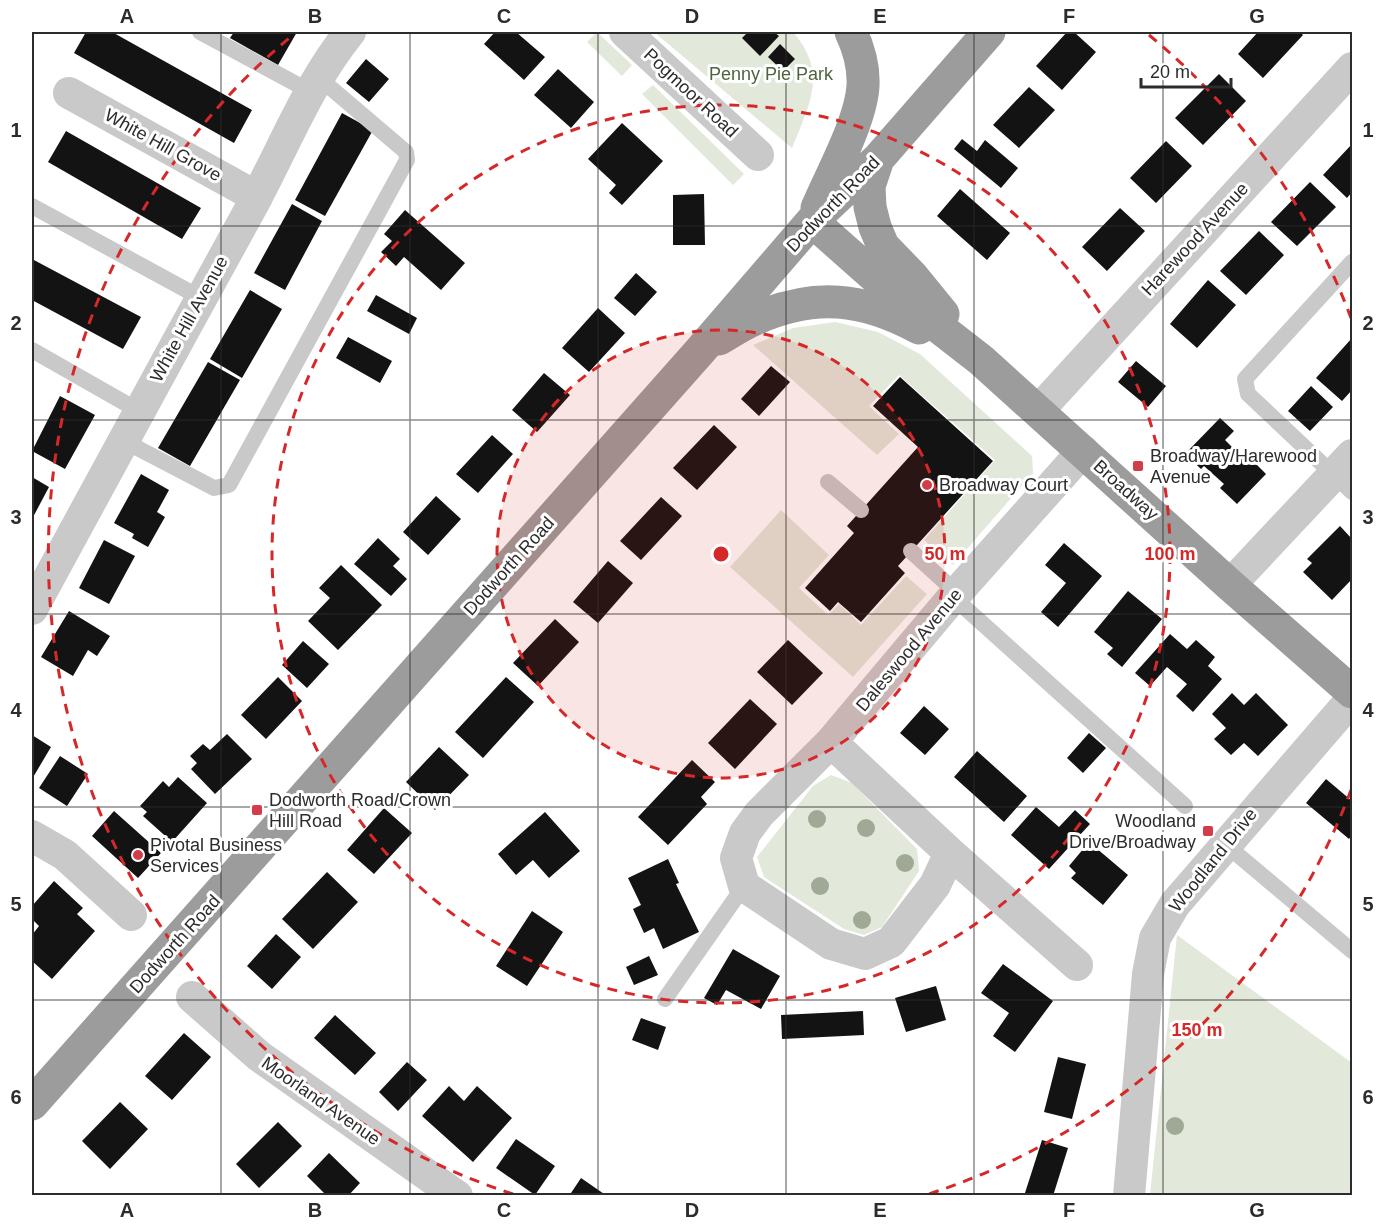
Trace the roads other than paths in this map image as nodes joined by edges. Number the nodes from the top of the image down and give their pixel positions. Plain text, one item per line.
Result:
1 (200, 32) edge
2 (350, 32) edge
3 (625, 32) edge
4 (851, 32) edge
5 (989, 32) edge
6 (1353, 68) edge
7 (314, 85) junction
8 (69, 93) dead end
9 (758, 155) dead end
10 (878, 159) junction
11 (257, 196) junction
12 (32, 206) edge
13 (812, 221) junction
14 (1353, 262) edge
15 (201, 298) junction
16 (32, 350) edge
17 (700, 351) junction
18 (981, 360) junction
19 (139, 411) junction
20 (1038, 411) junction
21 (124, 441) junction
22 (1083, 451) junction
23 (1346, 474) edge
24 (828, 482) dead end
25 (861, 510) dead end
26 (911, 551) dead end
27 (1230, 585) junction
28 (955, 595) junction
29 (32, 609) edge
30 (1353, 692) edge
31 (1353, 699) edge
32 (831, 741) junction
33 (1185, 806) dead end
34 (32, 836) edge
35 (1225, 844) junction
36 (950, 854) junction
37 (744, 886) junction
38 (131, 915) dead end
39 (1353, 951) edge
40 (1077, 965) dead end
41 (192, 998) dead end
42 (665, 999) dead end
43 (32, 1104) edge
44 (457, 1196) edge
45 (1129, 1196) edge

1 - 7 lane
2 - 7 street, White Hill Avenue
3 - 9 street, Pogmoor Road
4 - 13 highway
5 - 10 highway, Dodworth Road
6 - 20 street, Harewood Avenue
7 - 11 street, White Hill Avenue
7 - 21 lane
8 - 11 street, White Hill Grove
10 - 13 highway, Dodworth Road
10 - 18 highway, Broadway
11 - 15 street, White Hill Avenue
12 - 15 lane
13 - 17 highway, Dodworth Road
13 - 18 highway, Broadway
14 - 23 lane
15 - 19 street, White Hill Avenue
16 - 19 lane
17 - 18 highway
17 - 43 highway, Dodworth Road
18 - 20 highway, Broadway
19 - 21 street, White Hill Avenue
20 - 22 highway, Broadway
21 - 29 street, White Hill Avenue
22 - 27 highway, Broadway
22 - 28 street, Daleswood Avenue
23 - 27 street
24 - 25 lane
26 - 28 lane
27 - 30 highway, Broadway
28 - 32 street, Daleswood Avenue
28 - 33 lane
31 - 35 street, Woodland Drive
32 - 36 street
32 - 37 street, Daleswood Avenue
34 - 38 street
35 - 39 lane
35 - 45 street, Woodland Drive
36 - 37 street
36 - 40 street
37 - 42 lane
41 - 44 street, Moorland Avenue

